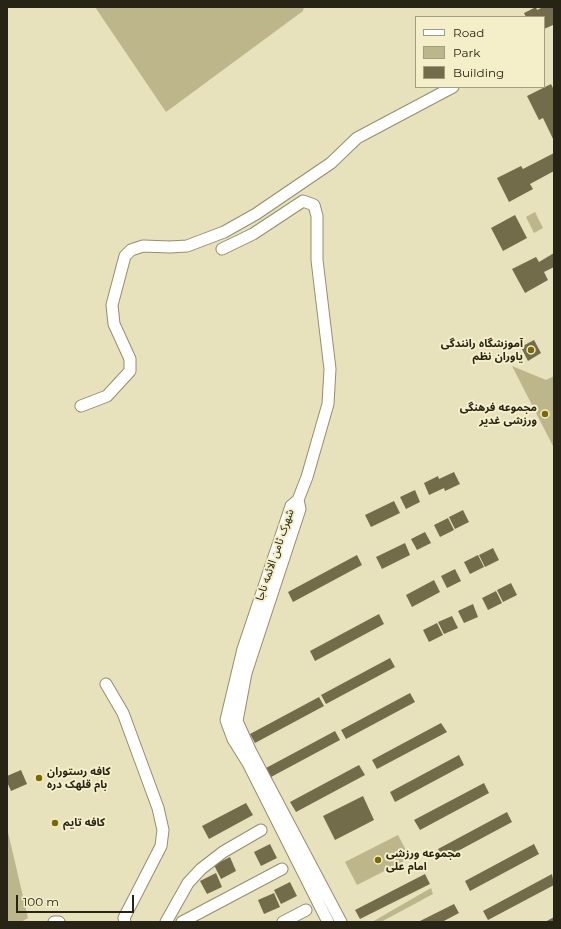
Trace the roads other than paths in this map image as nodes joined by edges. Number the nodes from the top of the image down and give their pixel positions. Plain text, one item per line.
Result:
1 (452, 88) edge
2 (222, 249) dead end
3 (81, 406) dead end
4 (106, 684) dead end
5 (261, 830) dead end
6 (297, 849) junction
7 (282, 869) dead end
8 (306, 910) dead end
9 (54, 922) edge
10 (59, 922) edge
11 (125, 922) edge
12 (166, 922) edge
13 (182, 922) edge
14 (283, 922) edge
15 (328, 922) edge
16 (341, 922) edge

1 - 3 street
2 - 6 street, شهرک ثامن الائمه ناجا
4 - 11 street
5 - 12 street
6 - 15 street, شهرک ثامن الائمه ناجا
6 - 16 street, شهرک ثامن الائمه ناجا
7 - 13 street
8 - 14 street
9 - 10 street

